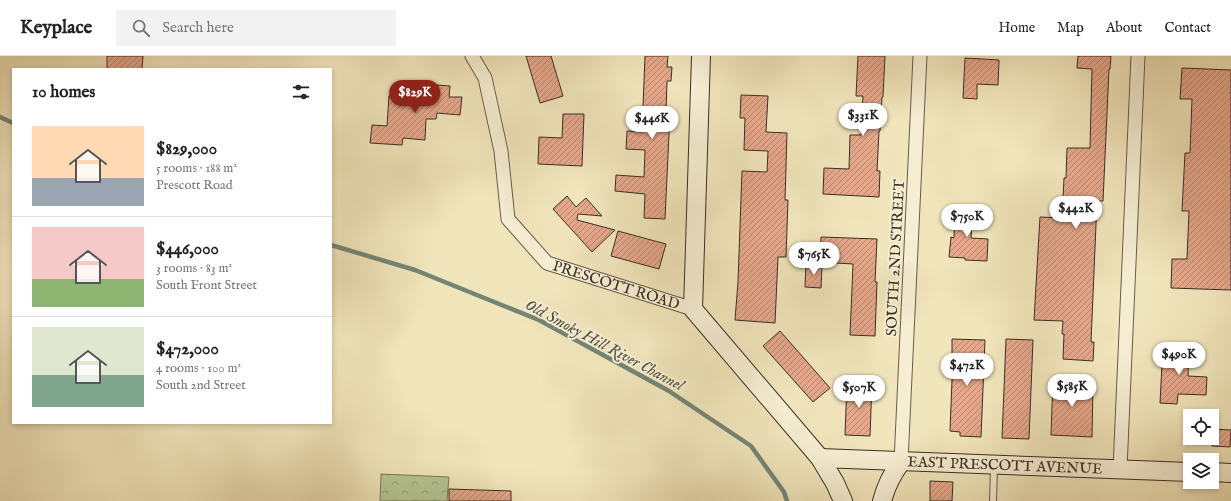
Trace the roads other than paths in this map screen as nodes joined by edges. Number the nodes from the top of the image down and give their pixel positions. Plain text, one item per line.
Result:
1 (472, 56) edge
2 (701, 56) edge
3 (920, 56) edge
4 (1138, 56) edge
5 (692, 309) junction
6 (820, 458) junction
7 (902, 462) junction
8 (995, 465) junction
9 (1120, 468) junction
10 (1183, 472) edge
11 (1219, 472) edge
12 (1231, 473) edge
13 (842, 501) edge
14 (882, 501) edge
15 (993, 501) edge

1 - 5 street, PRESCOTT ROAD
2 - 5 street
3 - 7 street, SOUTH 2ND STREET
4 - 9 street
5 - 6 street, PRESCOTT ROAD
6 - 7 street, EAST PRESCOTT AVENUE
6 - 13 street, PRESCOTT ROAD
7 - 8 street, EAST PRESCOTT AVENUE
7 - 14 street
8 - 9 street, EAST PRESCOTT AVENUE
8 - 15 lane
9 - 10 street, EAST PRESCOTT AVENUE
11 - 12 street

